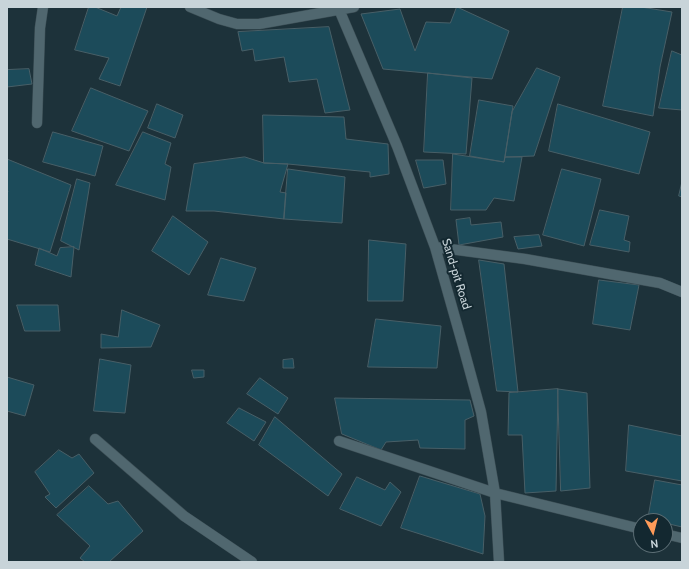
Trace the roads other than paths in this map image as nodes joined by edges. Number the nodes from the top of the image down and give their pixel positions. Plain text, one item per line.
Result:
1 (43, 7) edge
2 (190, 7) edge
3 (354, 7) edge
4 (339, 8) edge
5 (37, 123) dead end
6 (434, 247) junction
7 (682, 292) edge
8 (95, 439) dead end
9 (339, 441) dead end
10 (495, 493) junction
11 (633, 526) edge
12 (252, 562) edge
13 (500, 562) edge

1 - 5 street
2 - 4 street
3 - 4 street
4 - 6 street, Sand-pit Road
6 - 7 street
6 - 10 street, Sand-pit Road
8 - 12 street
9 - 10 street
10 - 11 street
10 - 13 street, Sand-pit Road

